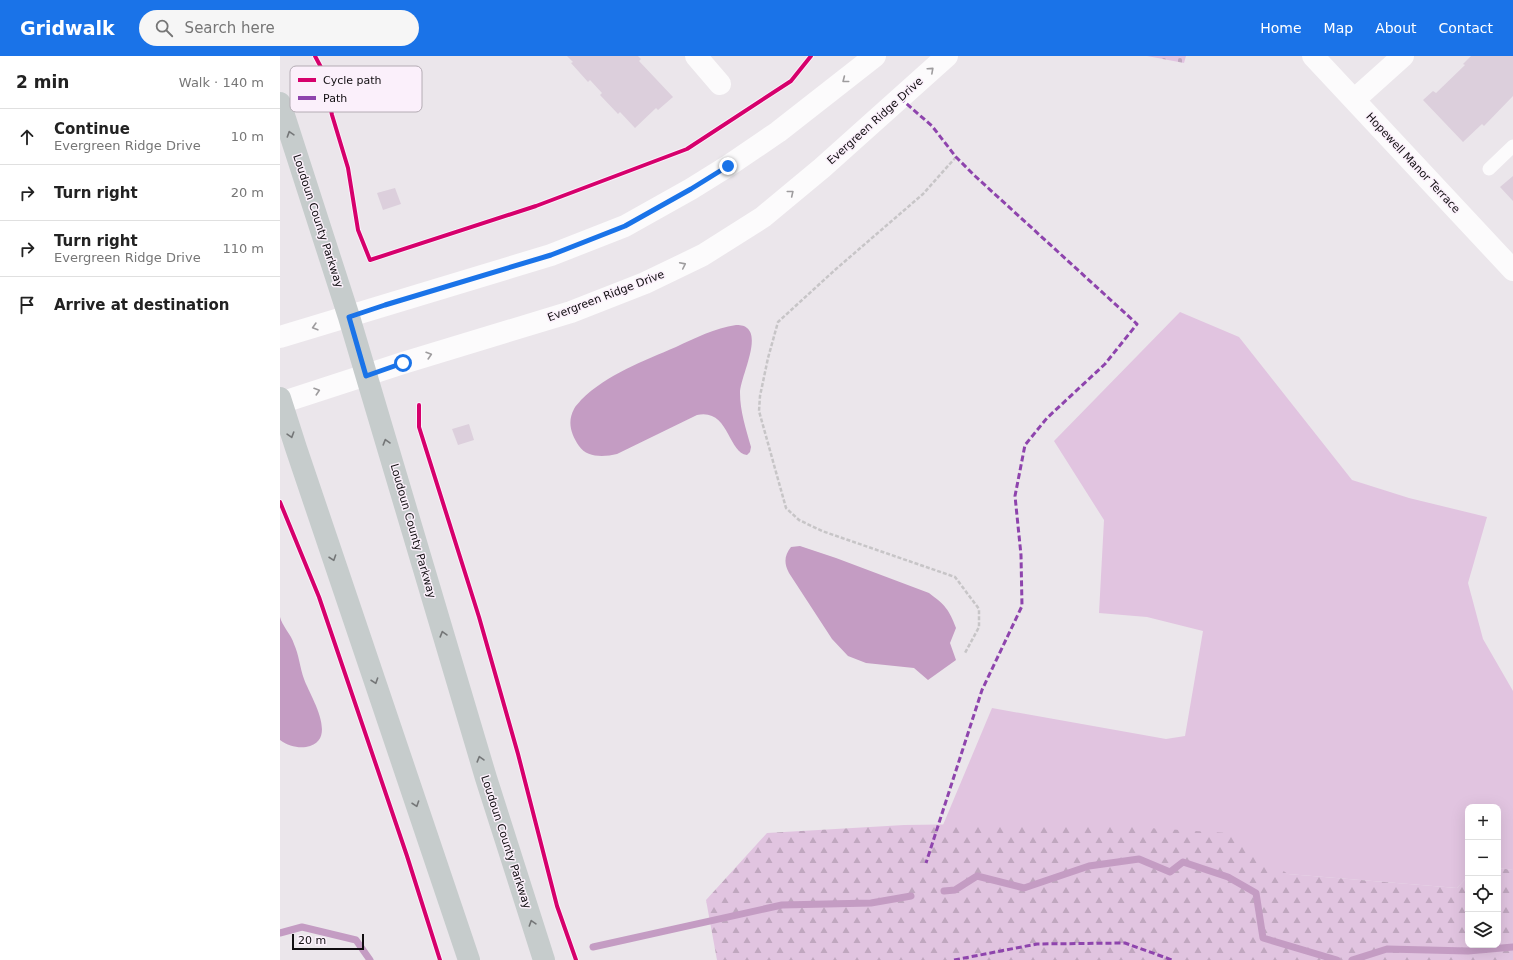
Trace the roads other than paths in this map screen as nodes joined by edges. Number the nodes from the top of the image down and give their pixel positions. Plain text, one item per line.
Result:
1 (696, 56) edge
2 (947, 56) edge
3 (1313, 56) edge
4 (1403, 56) edge
5 (873, 57) edge
6 (720, 84) dead end
7 (1354, 100) junction
8 (280, 103) edge
9 (1513, 146) edge
10 (1489, 169) dead end
11 (1513, 270) edge
12 (349, 317) junction
13 (280, 338) edge
14 (366, 376) junction
15 (280, 401) edge
16 (469, 960) edge
17 (544, 960) edge

1 - 6 street
14 -> 2 street, Evergreen Ridge Drive
3 - 7 street, Hopewell Manor Terrace
4 - 7 street
5 -> 12 street
7 - 11 street, Hopewell Manor Terrace
12 -> 8 main road, Loudoun County Parkway
9 - 10 lane
12 -> 13 street
12 - 14 main road, Loudoun County Parkway
15 -> 14 street, Evergreen Ridge Drive
17 -> 14 main road, Loudoun County Parkway
15 -> 16 main road

